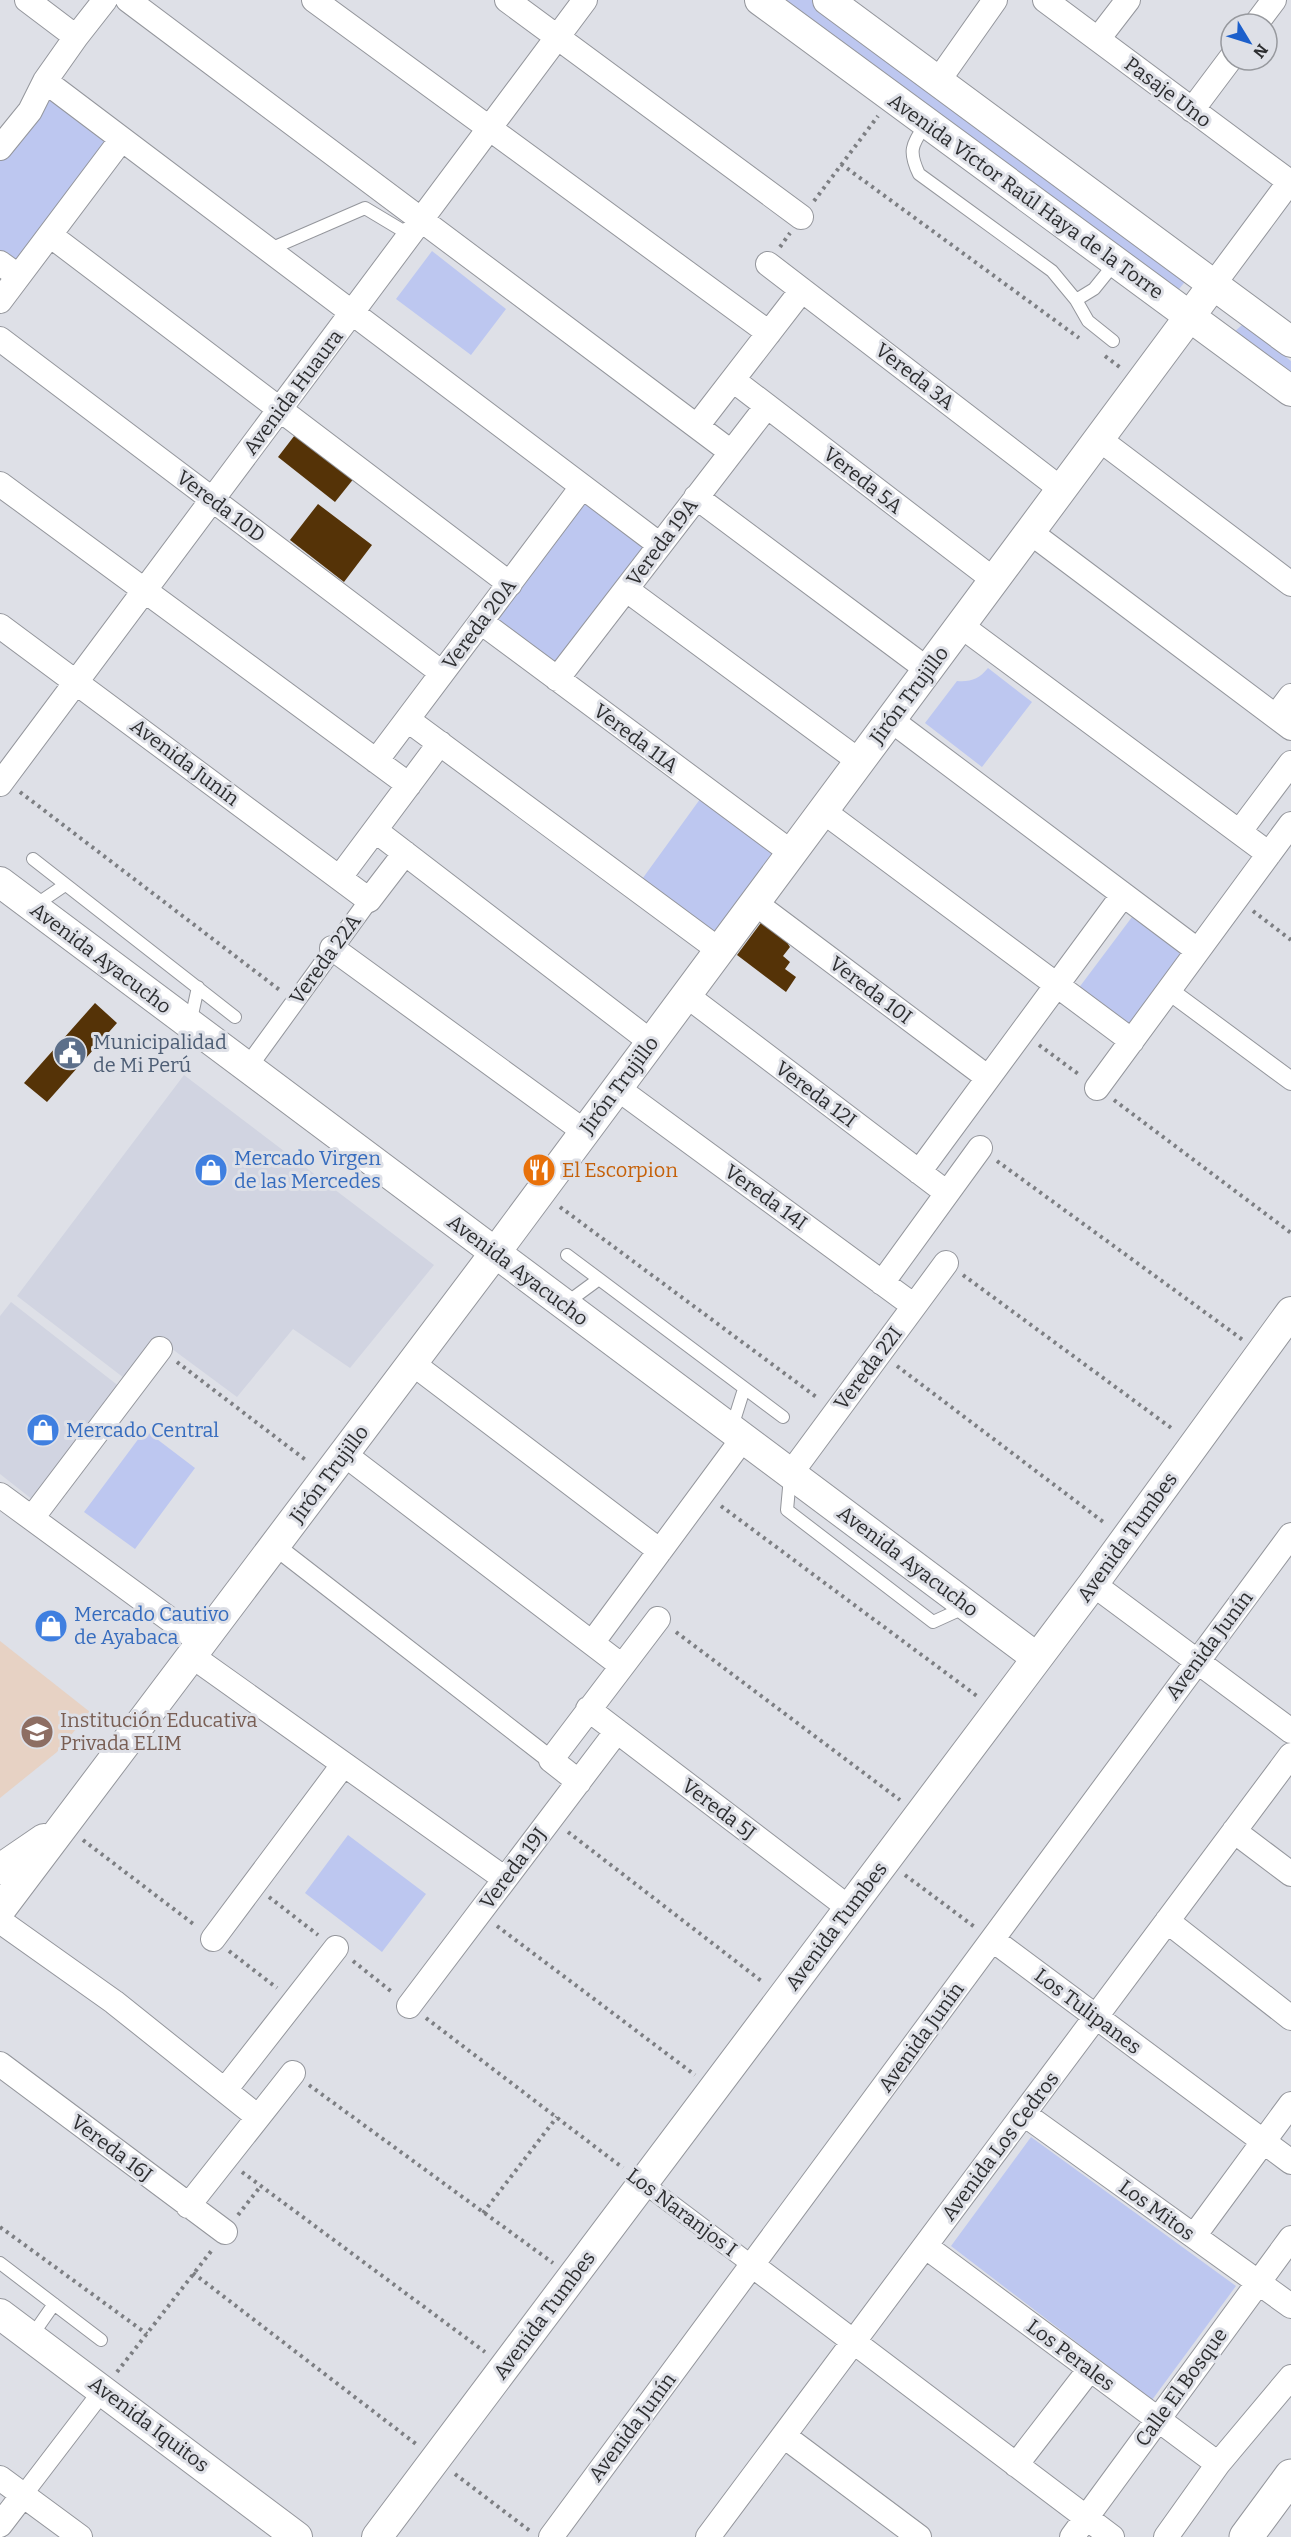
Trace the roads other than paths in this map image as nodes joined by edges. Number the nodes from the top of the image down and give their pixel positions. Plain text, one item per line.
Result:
1 (27, 0) edge
2 (105, 0) edge
3 (314, 0) edge
4 (507, 0) edge
5 (585, 0) edge
6 (760, 0) edge
7 (828, 0) edge
8 (995, 0) edge
9 (1045, 0) edge
10 (1128, 0) edge
11 (144, 4) edge
12 (76, 37) junction
13 (557, 38) junction
14 (1098, 39) junction
15 (1220, 72) edge
16 (45, 81) junction
17 (938, 81) junction
18 (1192, 110) junction
19 (927, 122) junction
20 (488, 130) junction
21 (4, 134) edge
22 (121, 140) junction
23 (1291, 182) edge
24 (801, 217) dead end
25 (415, 227) junction
26 (50, 235) junction
27 (267, 250) junction
28 (1116, 262) junction
29 (768, 264) dead end
30 (9, 270) edge
31 (1213, 285) junction
32 (802, 290) junction
33 (1076, 300) junction
34 (0, 301) edge
35 (351, 314) junction
36 (1189, 317) junction
37 (769, 333) junction
38 (0, 339) edge
39 (1113, 341) dead end
40 (1291, 342) edge
41 (733, 380) junction
42 (1291, 391) edge
43 (767, 406) junction
44 (279, 410) junction
45 (697, 426) junction
46 (1099, 439) junction
47 (731, 452) junction
48 (0, 484) edge
49 (582, 487) junction
50 (1061, 489) junction
51 (696, 497) junction
52 (212, 500) junction
53 (1030, 532) junction
54 (660, 545) junction
55 (994, 580) junction
56 (510, 584) junction
57 (1291, 584) edge
58 (627, 590) junction
59 (144, 592) junction
60 (481, 622) junction
61 (960, 625) junction
62 (0, 626) edge
63 (928, 670) junction
64 (442, 673) junction
65 (557, 679) junction
66 (77, 682) junction
67 (1291, 696) edge
68 (408, 720) junction
69 (891, 720) junction
70 (1283, 722) edge
71 (440, 744) junction
72 (376, 761) junction
73 (859, 761) junction
74 (1291, 763) edge
75 (2, 782) edge
76 (409, 786) junction
77 (823, 811) junction
78 (1291, 824) edge
79 (376, 831) junction
80 (1240, 831) junction
81 (405, 853) junction
82 (792, 853) junction
83 (1269, 854) junction
84 (33, 859) dead end
85 (340, 877) junction
86 (0, 882) edge
87 (65, 885) junction
88 (1123, 896) junction
89 (369, 900) junction
90 (755, 903) junction
91 (33, 906) junction
92 (332, 948) junction
93 (719, 950) junction
94 (1197, 950) junction
95 (1056, 985) junction
96 (198, 987) junction
97 (1168, 990) junction
98 (686, 995) junction
99 (235, 1017) dead end
100 (190, 1025) junction
101 (1132, 1041) junction
102 (651, 1042) junction
103 (247, 1068) junction
104 (987, 1077) junction
105 (1291, 1081) edge
106 (617, 1088) junction
107 (1097, 1088) road end
108 (585, 1132) junction
109 (980, 1148) road end
110 (919, 1172) junction
111 (947, 1193) junction
112 (495, 1253) junction
113 (567, 1255) dead end
114 (946, 1263) road end
115 (599, 1279) junction
116 (882, 1283) junction
117 (564, 1305) junction
118 (914, 1306) junction
119 (1291, 1312) edge
120 (160, 1349) road end
121 (412, 1363) junction
122 (744, 1389) junction
123 (783, 1417) dead end
124 (738, 1433) junction
125 (336, 1465) junction
126 (791, 1473) junction
127 (0, 1495) edge
128 (32, 1518) junction
129 (1291, 1535) edge
130 (275, 1546) junction
131 (660, 1551) junction
132 (1093, 1584) junction
133 (658, 1619) road end
134 (592, 1643) junction
135 (197, 1649) junction
136 (1037, 1658) junction
137 (1196, 1662) junction
138 (622, 1666) junction
139 (588, 1709) junction
140 (617, 1731) junction
141 (1291, 1731) edge
142 (1291, 1755) edge
143 (551, 1760) junction
144 (344, 1765) junction
145 (579, 1782) junction
146 (64, 1826) junction
147 (1234, 1832) junction
148 (0, 1869) edge
149 (1291, 1874) edge
150 (505, 1880) junction
151 (849, 1908) junction
152 (0, 1910) edge
153 (0, 1921) edge
154 (1167, 1922) junction
155 (213, 1939) road end
156 (993, 1940) junction
157 (336, 1948) road end
158 (409, 2006) road end
159 (1096, 2017) junction
160 (1291, 2018) edge
161 (0, 2064) edge
162 (293, 2073) road end
163 (225, 2090) junction
164 (1291, 2104) edge
165 (1024, 2114) junction
166 (258, 2117) junction
167 (1263, 2141) junction
168 (1291, 2162) edge
169 (643, 2183) junction
170 (188, 2206) junction
171 (225, 2232) road end
172 (1194, 2236) junction
173 (1291, 2238) edge
174 (925, 2246) junction
175 (0, 2263) edge
176 (753, 2265) junction
177 (1258, 2282) junction
178 (54, 2304) junction
179 (1291, 2306) edge
180 (0, 2314) edge
181 (31, 2337) junction
182 (101, 2340) dead end
183 (854, 2342) junction
184 (1090, 2369) junction
185 (1291, 2377) edge
186 (104, 2390) junction
187 (1157, 2420) junction
188 (784, 2436) junction
189 (1218, 2463) junction
190 (1016, 2465) junction
191 (1291, 2476) edge
192 (0, 2478) edge
193 (23, 2495) junction
194 (0, 2525) edge
195 (1078, 2527) edge
196 (716, 2534) edge
197 (80, 2537) edge
198 (297, 2537) edge
199 (377, 2537) edge
200 (551, 2537) edge
201 (919, 2537) edge
202 (1112, 2537) edge
203 (1166, 2537) edge
204 (1246, 2537) edge

1 - 12 street
2 - 12 street
3 - 20 street
4 - 13 street
5 - 13 street, Avenida Huaura
6 - 19 street, Avenida Víctor Raúl Haya de la Torre
7 - 17 street, Avenida Víctor Raúl Haya de la Torre
8 - 17 street
9 - 14 street, Pasaje Uno
10 - 14 street
11 - 25 street
12 - 16 street
13 - 20 street, Avenida Huaura
13 - 24 street
14 - 18 street, Pasaje Uno
15 - 18 street
16 - 21 street
16 - 22 street
17 - 31 street, Avenida Víctor Raúl Haya de la Torre
18 - 23 street, Pasaje Uno
19 - 28 street, Avenida Víctor Raúl Haya de la Torre
19 - 33 lane
20 - 25 street, Avenida Huaura
20 - 37 street
22 - 26 street
22 - 27 street
23 - 31 street
25 - 27 lane
25 - 35 street, Avenida Huaura
25 - 45 street
26 - 30 street
26 - 44 street
27 - 35 street
28 - 33 lane
28 - 36 street, Avenida Víctor Raúl Haya de la Torre
29 - 32 street, Vereda 3A
30 - 34 street
31 - 36 street, Jirón Trujillo
31 - 40 street, Avenida Víctor Raúl Haya de la Torre
32 - 37 street
32 - 50 street, Vereda 3A
33 - 39 lane
35 - 44 street, Avenida Huaura
35 - 49 street
36 - 42 street, Avenida Víctor Raúl Haya de la Torre
36 - 46 street, Jirón Trujillo
37 - 41 street
38 - 52 street, Vereda 10D
41 - 43 street, Vereda 5A
41 - 45 street
43 - 47 street, Vereda 19A
43 - 55 street, Vereda 5A
44 - 52 street, Avenida Huaura
44 - 56 street
45 - 47 street
46 - 50 street, Jirón Trujillo
46 - 57 street
47 - 51 street, Vereda 19A
48 - 59 street
49 - 54 street
49 - 56 street, Vereda 20A
50 - 53 street, Jirón Trujillo
51 - 54 street, Vereda 19A
51 - 63 street
52 - 59 street, Avenida Huaura
52 - 64 street, Vereda 10D
53 - 55 street, Jirón Trujillo
53 - 70 street
54 - 58 street, Vereda 19A
55 - 61 street, Jirón Trujillo
56 - 60 street, Vereda 20A
58 - 65 street, Vereda 19A
58 - 73 street
59 - 66 street, Avenida Huaura
59 - 72 street
60 - 64 street, Vereda 20A
60 - 65 street, Vereda 11A
61 - 63 street, Jirón Trujillo
61 - 80 street
62 - 66 street, Avenida Junín
63 - 69 street, Jirón Trujillo
64 - 68 street, Vereda 20A
65 - 82 street, Vereda 11A
66 - 75 street, Avenida Huaura
66 - 85 street, Avenida Junín
67 - 70 street
68 - 71 street
68 - 72 street, Vereda 20A
69 - 73 street, Jirón Trujillo
69 - 88 street
71 - 76 street
71 - 93 street
72 - 76 street
73 - 77 street, Jirón Trujillo
74 - 80 street
76 - 79 street
77 - 82 street, Jirón Trujillo
77 - 95 street
78 - 83 street
79 - 81 street
79 - 85 street
80 - 83 street
81 - 89 street, Vereda 22A
81 - 102 street
82 - 90 street, Jirón Trujillo
83 - 94 street
84 - 87 lane
85 - 89 street, Avenida Junín
86 - 91 street, Avenida Ayacucho
87 - 91 lane
87 - 96 lane
88 - 94 street
88 - 95 street
89 - 92 street, Vereda 22A
90 - 93 street, Jirón Trujillo
90 - 104 street, Vereda 10I
91 - 100 street, Avenida Ayacucho
92 - 103 street, Vereda 22A
92 - 108 street
93 - 98 street, Jirón Trujillo
94 - 97 street
95 - 101 street
95 - 104 street
96 - 99 lane
96 - 100 lane
97 - 101 street
97 - 105 street
98 - 102 street, Jirón Trujillo
98 - 110 street, Vereda 12I
100 - 103 street, Avenida Ayacucho
101 - 107 street
102 - 106 street, Jirón Trujillo
103 - 112 street, Avenida Ayacucho
104 - 110 street
106 - 108 street, Jirón Trujillo
106 - 116 street, Vereda 14I
108 - 112 street, Jirón Trujillo
109 - 111 street
110 - 111 street, Vereda 12I
111 - 116 street
112 - 117 street, Avenida Ayacucho
112 - 121 street, Jirón Trujillo
113 - 115 lane
114 - 118 street, Vereda 22I
115 - 117 lane
115 - 122 lane
116 - 118 street, Vereda 14I
117 - 124 street, Avenida Ayacucho
118 - 126 street, Vereda 22I
119 - 132 street, Avenida Tumbes
120 - 128 street
121 - 125 street, Jirón Trujillo
121 - 131 street
122 - 123 lane
122 - 124 lane
124 - 126 street, Avenida Ayacucho
124 - 131 street
125 - 130 street, Jirón Trujillo
125 - 134 street
126 - 136 street, Avenida Ayacucho
127 - 128 street
128 - 135 street
129 - 137 street, Avenida Junín
130 - 135 street, Jirón Trujillo
130 - 143 street
131 - 134 street
132 - 136 street, Avenida Tumbes
132 - 137 street
133 - 138 street
134 - 138 street
135 - 144 street
135 - 146 street, Jirón Trujillo
136 - 151 street, Avenida Tumbes
137 - 141 street
137 - 156 street, Avenida Junín
138 - 139 street
139 - 140 street, Vereda 5J
139 - 143 street
140 - 145 street, Vereda 19J
140 - 151 street, Vereda 5J
142 - 147 street, Avenida Los Cedros
143 - 145 street
144 - 150 street
144 - 155 street
145 - 150 street, Vereda 19J
146 - 148 street
146 - 152 street, Jirón Trujillo
147 - 149 street
147 - 154 street, Avenida Los Cedros
150 - 158 street, Vereda 19J
151 - 169 street, Avenida Tumbes
153 - 163 street
154 - 159 street, Avenida Los Cedros
154 - 160 street
156 - 159 street, Los Tulipanes
156 - 176 street, Avenida Junín
157 - 163 street
159 - 165 street, Avenida Los Cedros
159 - 167 street, Los Tulipanes
161 - 170 street, Vereda 16J
162 - 166 street
163 - 166 street
164 - 167 street
165 - 172 street, Los Mitos
165 - 174 street, Avenida Los Cedros
166 - 170 street
167 - 168 street, Los Tulipanes
167 - 172 street
169 - 176 street, Los Naranjos I
169 - 199 street, Avenida Tumbes
170 - 171 street, Vereda 16J
172 - 177 street, Los Mitos
173 - 177 street, Calle El Bosque
174 - 183 street, Avenida Los Cedros
174 - 184 street, Los Perales
175 - 178 lane
176 - 183 street, Los Naranjos I
176 - 200 street, Avenida Junín
177 - 179 street, Los Mitos
177 - 187 street, Calle El Bosque
178 - 181 lane
178 - 182 lane
180 - 181 street, Avenida Iquitos
181 - 186 street, Avenida Iquitos
183 - 188 street, Avenida Los Cedros
183 - 190 street, Los Naranjos I
184 - 187 street, Los Perales
184 - 190 street
185 - 189 street
186 - 193 street
186 - 198 street, Avenida Iquitos
187 - 189 street, Los Perales
187 - 195 street, Calle El Bosque
188 - 196 street, Avenida Los Cedros
188 - 201 street
189 - 203 street
190 - 195 street, Los Naranjos I
191 - 204 highway
192 - 193 street
193 - 194 street
193 - 197 street
195 - 202 street, Los Naranjos I

